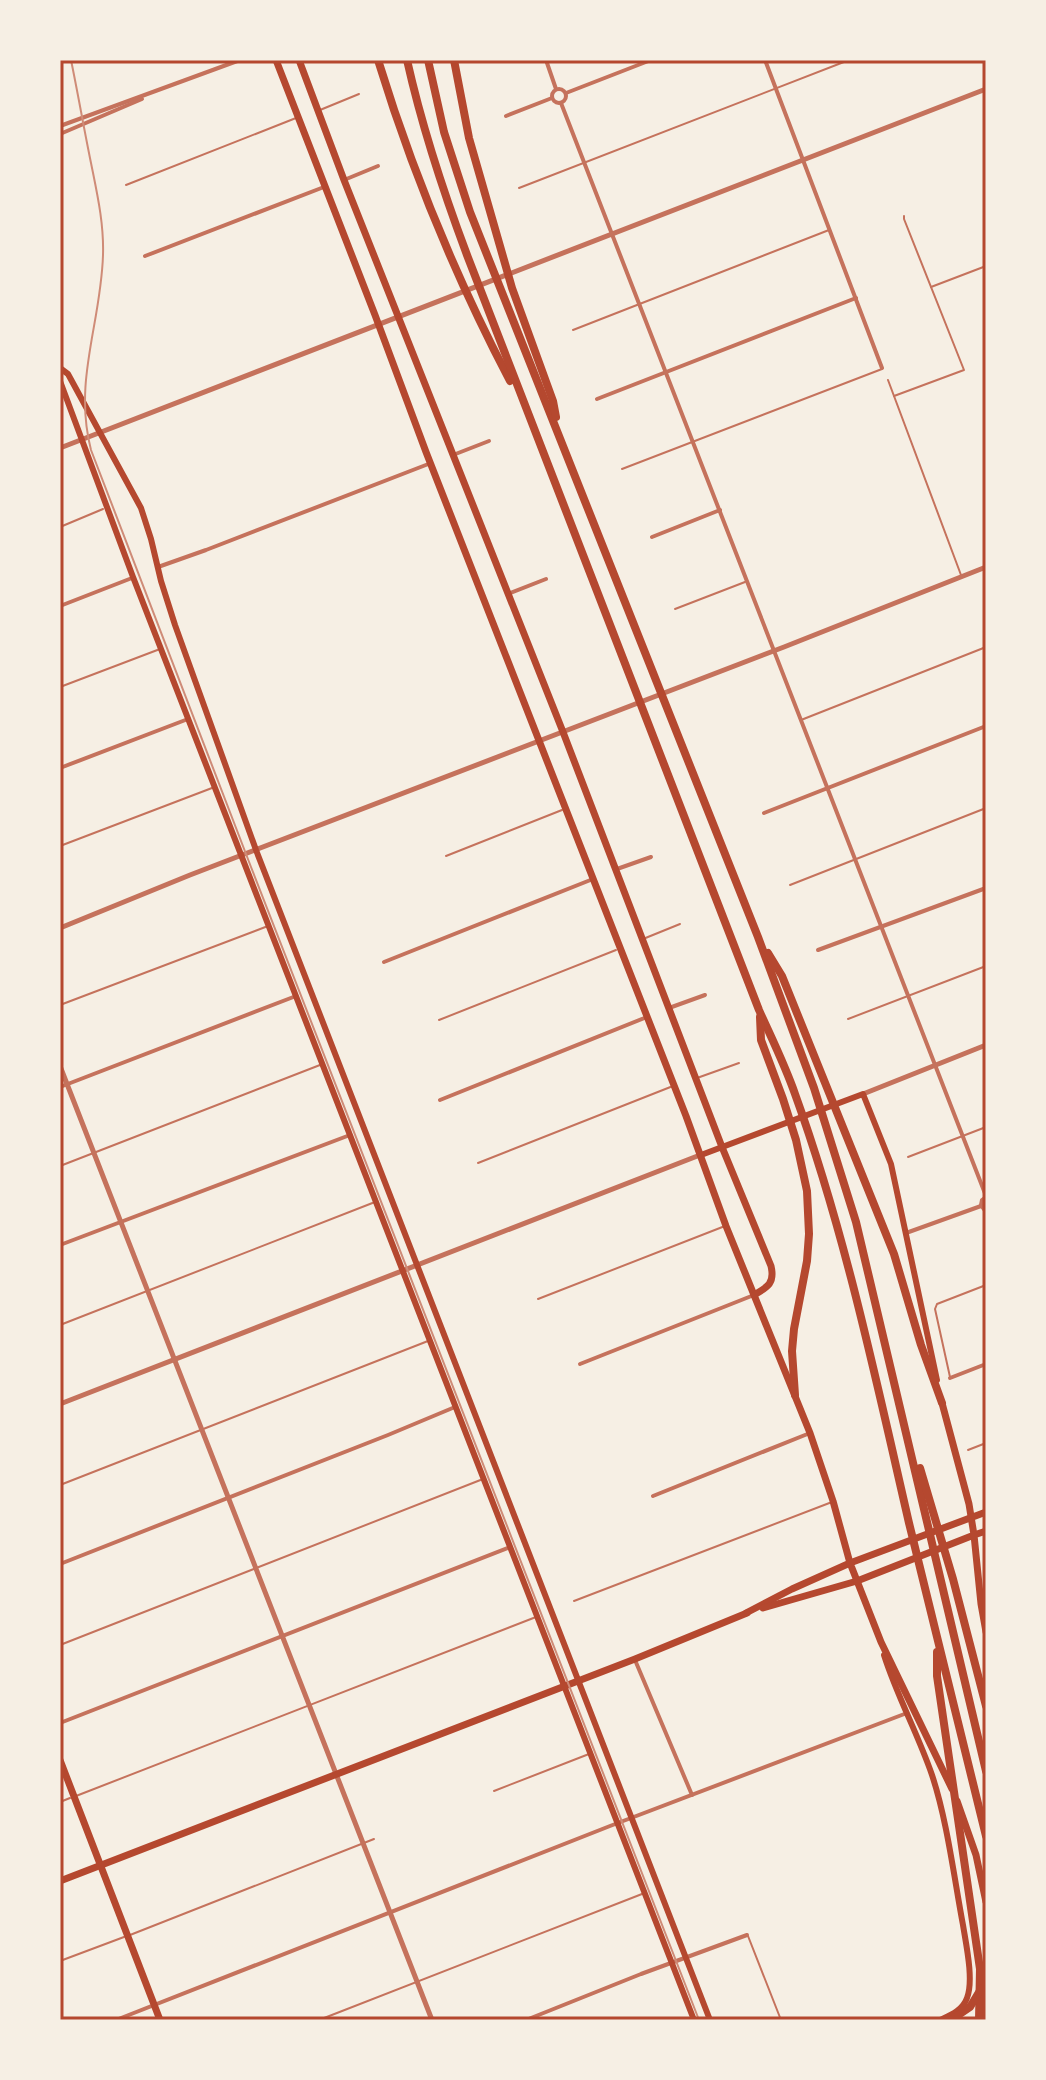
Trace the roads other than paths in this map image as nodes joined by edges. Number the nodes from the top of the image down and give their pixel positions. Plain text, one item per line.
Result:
1 (240, 60) edge
2 (276, 60) edge
3 (299, 60) edge
4 (378, 60) edge
5 (407, 60) edge
6 (428, 60) edge
7 (454, 60) edge
8 (546, 60) edge
9 (651, 60) edge
10 (765, 60) edge
11 (849, 60) edge
12 (776, 88) junction
13 (163, 89) junction
14 (556, 89) junction
15 (986, 89) edge
16 (566, 93) junction
17 (359, 94) dead end
18 (552, 98) junction
19 (561, 103) junction
20 (319, 110) junction
21 (506, 116) dead end
22 (297, 117) junction
23 (60, 126) edge
24 (60, 134) edge
25 (804, 159) junction
26 (584, 163) junction
27 (378, 166) dead end
28 (344, 180) junction
29 (126, 185) dead end
30 (324, 187) junction
31 (519, 188) dead end
32 (904, 216) dead end
33 (829, 229) junction
34 (612, 233) junction
35 (145, 256) dead end
36 (986, 266) edge
37 (931, 287) junction
38 (856, 298) junction
39 (639, 303) junction
40 (398, 316) junction
41 (378, 324) junction
42 (573, 330) dead end
43 (60, 368) edge
44 (882, 368) joint
45 (666, 373) junction
46 (888, 380) dead end
47 (60, 381) edge
48 (894, 396) junction
49 (597, 399) dead end
50 (528, 415) junction
51 (557, 430) junction
52 (101, 433) junction
53 (81, 439) junction
54 (489, 441) dead end
55 (693, 441) junction
56 (60, 448) edge
57 (453, 455) junction
58 (431, 463) junction
59 (622, 469) dead end
60 (107, 508) junction
61 (720, 510) junction
62 (60, 527) edge
63 (652, 537) dead end
64 (158, 567) junction
65 (986, 567) edge
66 (962, 576) junction
67 (133, 577) junction
68 (546, 579) dead end
69 (747, 581) junction
70 (508, 594) junction
71 (60, 606) edge
72 (675, 609) dead end
73 (986, 647) edge
74 (161, 648) junction
75 (774, 651) junction
76 (60, 687) edge
77 (188, 719) junction
78 (801, 720) junction
79 (986, 726) edge
80 (563, 732) junction
81 (540, 740) junction
82 (60, 768) edge
83 (215, 787) junction
84 (828, 788) junction
85 (567, 808) junction
86 (986, 808) edge
87 (764, 813) dead end
88 (60, 846) edge
89 (256, 850) junction
90 (242, 856) junction
91 (446, 856) dead end
92 (651, 857) dead end
93 (855, 859) junction
94 (615, 870) junction
95 (593, 879) junction
96 (790, 885) dead end
97 (986, 888) edge
98 (680, 924) dead end
99 (269, 926) junction
100 (882, 927) junction
101 (60, 928) edge
102 (758, 937) junction
103 (642, 939) junction
104 (620, 948) junction
105 (818, 950) dead end
106 (384, 962) dead end
107 (986, 966) edge
108 (705, 995) dead end
109 (296, 996) junction
110 (909, 996) junction
111 (60, 1005) edge
112 (669, 1008) junction
113 (759, 1010) junction
114 (647, 1017) junction
115 (848, 1019) dead end
116 (439, 1020) dead end
117 (986, 1045) edge
118 (739, 1063) dead end
119 (323, 1064) junction
120 (936, 1065) junction
121 (60, 1066) edge
122 (696, 1079) junction
123 (67, 1084) junction
124 (674, 1085) junction
125 (60, 1087) edge
126 (863, 1094) junction
127 (440, 1100) dead end
128 (986, 1127) edge
129 (350, 1135) junction
130 (963, 1136) junction
131 (722, 1147) junction
132 (94, 1153) junction
133 (701, 1155) junction
134 (908, 1157) dead end
135 (478, 1163) dead end
136 (60, 1166) edge
137 (986, 1196) edge
138 (376, 1202) junction
139 (981, 1206) junction
140 (986, 1212) edge
141 (121, 1222) junction
142 (726, 1226) junction
143 (906, 1233) junction
144 (60, 1245) edge
145 (417, 1265) junction
146 (402, 1271) junction
147 (986, 1285) edge
148 (148, 1291) junction
149 (754, 1295) junction
150 (538, 1299) dead end
151 (60, 1325) edge
152 (429, 1341) junction
153 (173, 1359) junction
154 (580, 1364) dead end
155 (986, 1364) edge
156 (950, 1378) joint
157 (795, 1395) junction
158 (942, 1403) junction
159 (60, 1404) edge
160 (455, 1407) junction
161 (904, 1419) junction
162 (201, 1430) junction
163 (810, 1433) junction
164 (986, 1443) edge
165 (968, 1450) dead end
166 (484, 1478) junction
167 (60, 1485) edge
168 (653, 1496) dead end
169 (227, 1497) junction
170 (833, 1501) junction
171 (986, 1512) edge
172 (971, 1517) junction
173 (986, 1531) edge
174 (974, 1535) junction
175 (510, 1547) junction
176 (850, 1563) junction
177 (60, 1564) edge
178 (255, 1567) junction
179 (857, 1581) junction
180 (574, 1601) dead end
181 (984, 1603) edge
182 (746, 1613) junction
183 (537, 1617) junction
184 (986, 1632) edge
185 (282, 1637) junction
186 (937, 1639) junction
187 (881, 1642) junction
188 (60, 1645) edge
189 (635, 1659) junction
190 (577, 1680) junction
191 (563, 1685) junction
192 (309, 1705) junction
193 (986, 1706) edge
194 (907, 1713) junction
195 (60, 1723) edge
196 (591, 1754) junction
197 (60, 1760) edge
198 (986, 1771) edge
199 (336, 1774) junction
200 (494, 1791) dead end
201 (692, 1795) junction
202 (75, 1796) junction
203 (60, 1802) edge
204 (631, 1818) junction
205 (617, 1824) junction
206 (986, 1836) edge
207 (374, 1839) dead end
208 (363, 1844) junction
209 (101, 1865) junction
210 (60, 1881) edge
211 (645, 1893) junction
212 (986, 1902) edge
213 (389, 1913) junction
214 (747, 1935) joint
215 (127, 1936) junction
216 (685, 1959) junction
217 (60, 1961) edge
218 (671, 1964) junction
219 (416, 1982) junction
220 (981, 1988) junction
221 (154, 2005) junction
222 (116, 2020) edge
223 (160, 2020) edge
224 (319, 2020) edge
225 (432, 2020) edge
226 (526, 2020) edge
227 (694, 2020) edge
228 (710, 2020) edge
229 (781, 2020) edge
230 (940, 2020) edge
231 (951, 2020) edge
232 (979, 2020) edge

1 - 13 street
2 - 22 main road
3 - 20 main road
4 - 50 highway
5 - 50 highway
6 - 51 highway
7 - 51 highway
8 - 14 street
9 - 16 street
10 - 12 street
11 - 12 lane
12 - 25 street
12 - 26 lane
13 - 23 street
13 - 24 street
14 - 16 street
14 - 18 street
15 - 25 street
16 - 19 street
17 - 20 lane
18 - 19 street
18 - 21 street
19 - 26 street
20 - 28 main road
22 - 29 lane
22 - 30 main road
25 - 33 street
25 - 34 street
26 - 31 lane
26 - 34 street
27 - 28 street
28 - 40 main road
30 - 35 street
30 - 41 main road
32 - 37 lane
33 - 38 street
33 - 39 lane
34 - 39 street
34 - 40 street
36 - 37 lane
37 - 48 lane
38 - 44 street
38 - 45 street
39 - 42 lane
39 - 45 street
40 - 41 street
40 - 57 main road
41 - 52 street
41 - 58 main road
43 - 52 main road
44 - 55 lane
45 - 49 street
45 - 55 street
46 - 48 lane
47 - 53 main road
48 - 66 lane
50 - 113 highway
51 - 102 highway
52 - 53 street
52 - 64 main road
53 - 56 street
53 - 60 main road
54 - 57 street
55 - 59 lane
55 - 61 street
57 - 70 main road
58 - 64 street
58 - 81 main road
60 - 62 lane
60 - 67 main road
61 - 63 street
61 - 69 street
64 - 89 main road
65 - 66 street
66 - 75 street
67 - 71 street
67 - 74 main road
68 - 70 street
69 - 72 lane
69 - 75 street
70 - 80 main road
73 - 78 lane
74 - 76 lane
74 - 77 main road
75 - 78 street
75 - 80 street
77 - 82 street
77 - 83 main road
78 - 84 street
79 - 84 street
80 - 81 street
80 - 94 main road
81 - 85 main road
81 - 89 street
83 - 88 lane
83 - 90 main road
84 - 87 street
84 - 93 street
85 - 91 lane
85 - 95 main road
86 - 93 lane
89 - 90 street
89 - 145 main road
90 - 99 main road
90 - 101 street
92 - 94 street
93 - 96 lane
93 - 100 street
94 - 103 main road
95 - 104 main road
95 - 106 street
97 - 100 street
98 - 103 lane
99 - 109 main road
99 - 111 lane
100 - 105 street
100 - 110 street
102 - 158 highway
102 - 161 highway
103 - 112 main road
104 - 114 main road
104 - 116 lane
107 - 110 lane
108 - 112 street
109 - 119 main road
109 - 123 street
110 - 115 lane
110 - 120 street
112 - 122 main road
113 - 157 highway
113 - 186 highway
114 - 124 main road
114 - 127 street
117 - 120 street
118 - 122 lane
119 - 129 main road
119 - 132 lane
120 - 126 street
120 - 130 street
121 - 123 street
122 - 131 main road
123 - 125 street
123 - 132 street
124 - 133 main road
124 - 135 lane
126 - 131 main road
126 - 143 main road
128 - 130 lane
129 - 138 main road
129 - 141 street
130 - 134 lane
130 - 137 street
131 - 133 main road
131 - 149 main road
132 - 136 lane
132 - 141 street
133 - 142 main road
133 - 145 street
137 - 139 street
138 - 146 main road
138 - 148 lane
139 - 140 street
139 - 143 street
141 - 144 street
141 - 148 street
142 - 149 main road
142 - 150 lane
143 - 158 main road
145 - 146 street
145 - 190 main road
146 - 152 main road
146 - 153 street
147 - 156 lane
148 - 151 lane
148 - 153 street
149 - 154 street
149 - 157 main road
152 - 160 main road
152 - 162 lane
153 - 159 street
153 - 162 street
155 - 156 street
157 - 163 main road
158 - 172 main road
160 - 166 main road
160 - 169 street
161 - 193 highway
161 - 198 highway
162 - 167 lane
162 - 169 street
163 - 168 street
163 - 170 main road
164 - 165 lane
166 - 175 main road
166 - 178 lane
169 - 177 street
169 - 178 street
170 - 176 main road
170 - 180 lane
171 - 172 main road
172 - 174 main road
172 - 176 main road
173 - 174 main road
174 - 179 main road
174 - 181 main road
175 - 183 main road
175 - 185 street
176 - 179 main road
176 - 182 main road
178 - 185 street
178 - 188 lane
179 - 182 main road
179 - 187 main road
181 - 184 main road
182 - 189 main road
183 - 191 main road
183 - 192 lane
185 - 192 street
185 - 195 street
186 - 206 highway
186 - 220 highway
187 - 194 main road
187 - 212 main road
189 - 190 main road
189 - 201 street
190 - 191 main road
190 - 204 main road
191 - 196 main road
191 - 199 main road
192 - 199 street
192 - 202 lane
194 - 201 street
194 - 230 main road
196 - 200 lane
196 - 205 main road
197 - 202 main road
199 - 208 street
199 - 209 main road
201 - 204 street
202 - 203 lane
202 - 209 main road
204 - 205 street
204 - 216 main road
205 - 211 main road
205 - 213 street
207 - 208 lane
208 - 213 street
208 - 215 lane
209 - 210 main road
209 - 215 main road
211 - 218 main road
211 - 219 lane
213 - 219 street
213 - 221 street
214 - 216 street
214 - 229 lane
215 - 217 lane
215 - 221 main road
216 - 218 street
216 - 228 main road
218 - 226 street
218 - 227 main road
219 - 224 lane
219 - 225 street
220 - 231 highway
220 - 232 highway
221 - 222 street
221 - 223 main road

